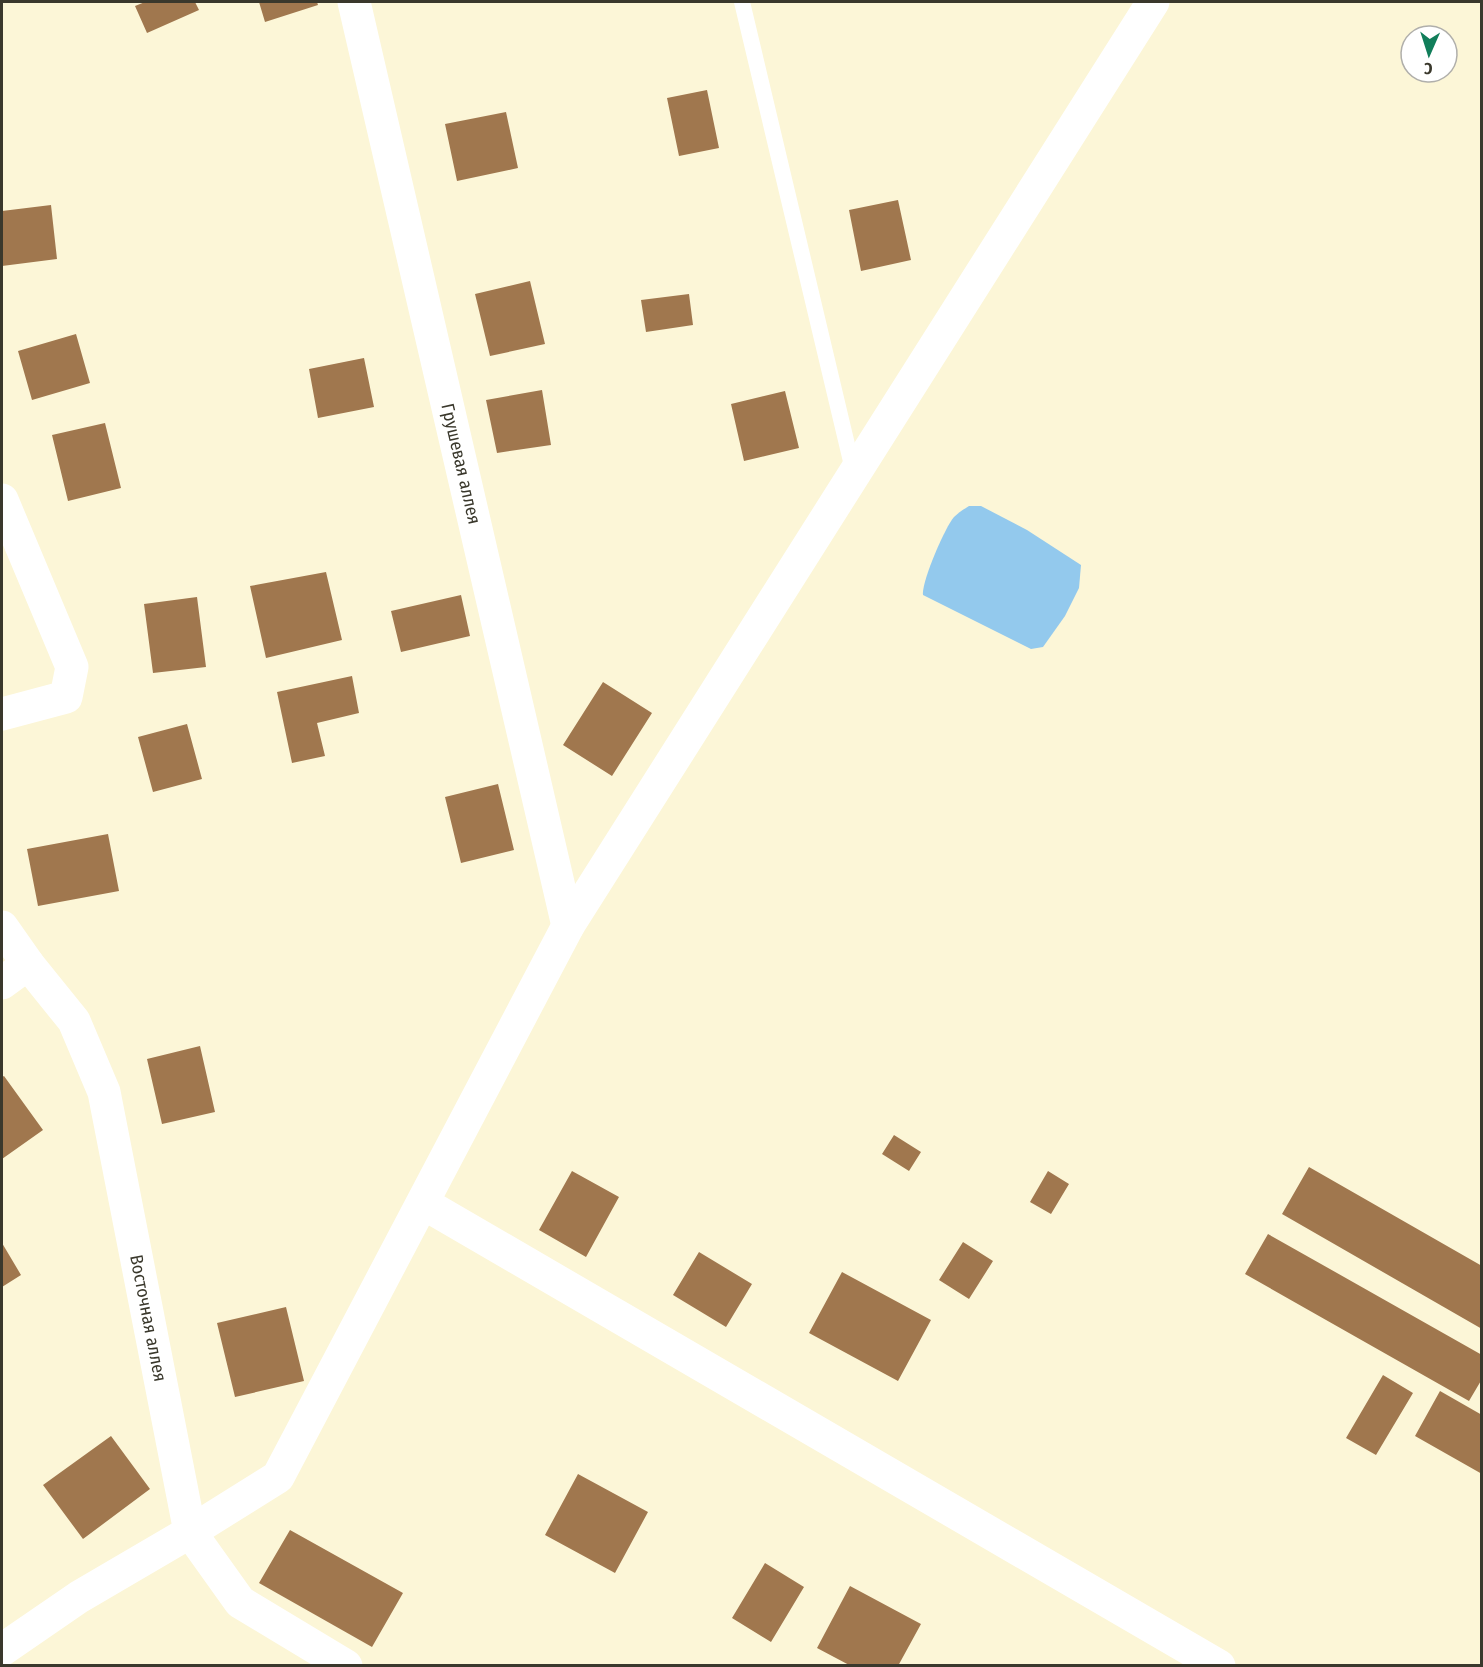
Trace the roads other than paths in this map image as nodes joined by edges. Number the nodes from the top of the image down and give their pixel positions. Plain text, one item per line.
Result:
1 (354, 2) edge
2 (742, 2) edge
3 (1153, 2) edge
4 (854, 474) junction
5 (2, 500) edge
6 (2, 714) edge
7 (568, 926) junction
8 (2, 927) edge
9 (28, 964) junction
10 (2, 983) edge
11 (423, 1203) junction
12 (190, 1532) junction
13 (2, 1650) edge
14 (346, 1665) edge
15 (1219, 1665) edge

1 - 7 street, Грушевая аллея
2 - 4 lane
3 - 4 street
4 - 7 street
5 - 6 street
7 - 11 street
8 - 9 street, Восточная аллея
9 - 10 street
9 - 12 street, Восточная аллея
11 - 12 street
11 - 15 street
12 - 13 street
12 - 14 street, Восточная аллея

